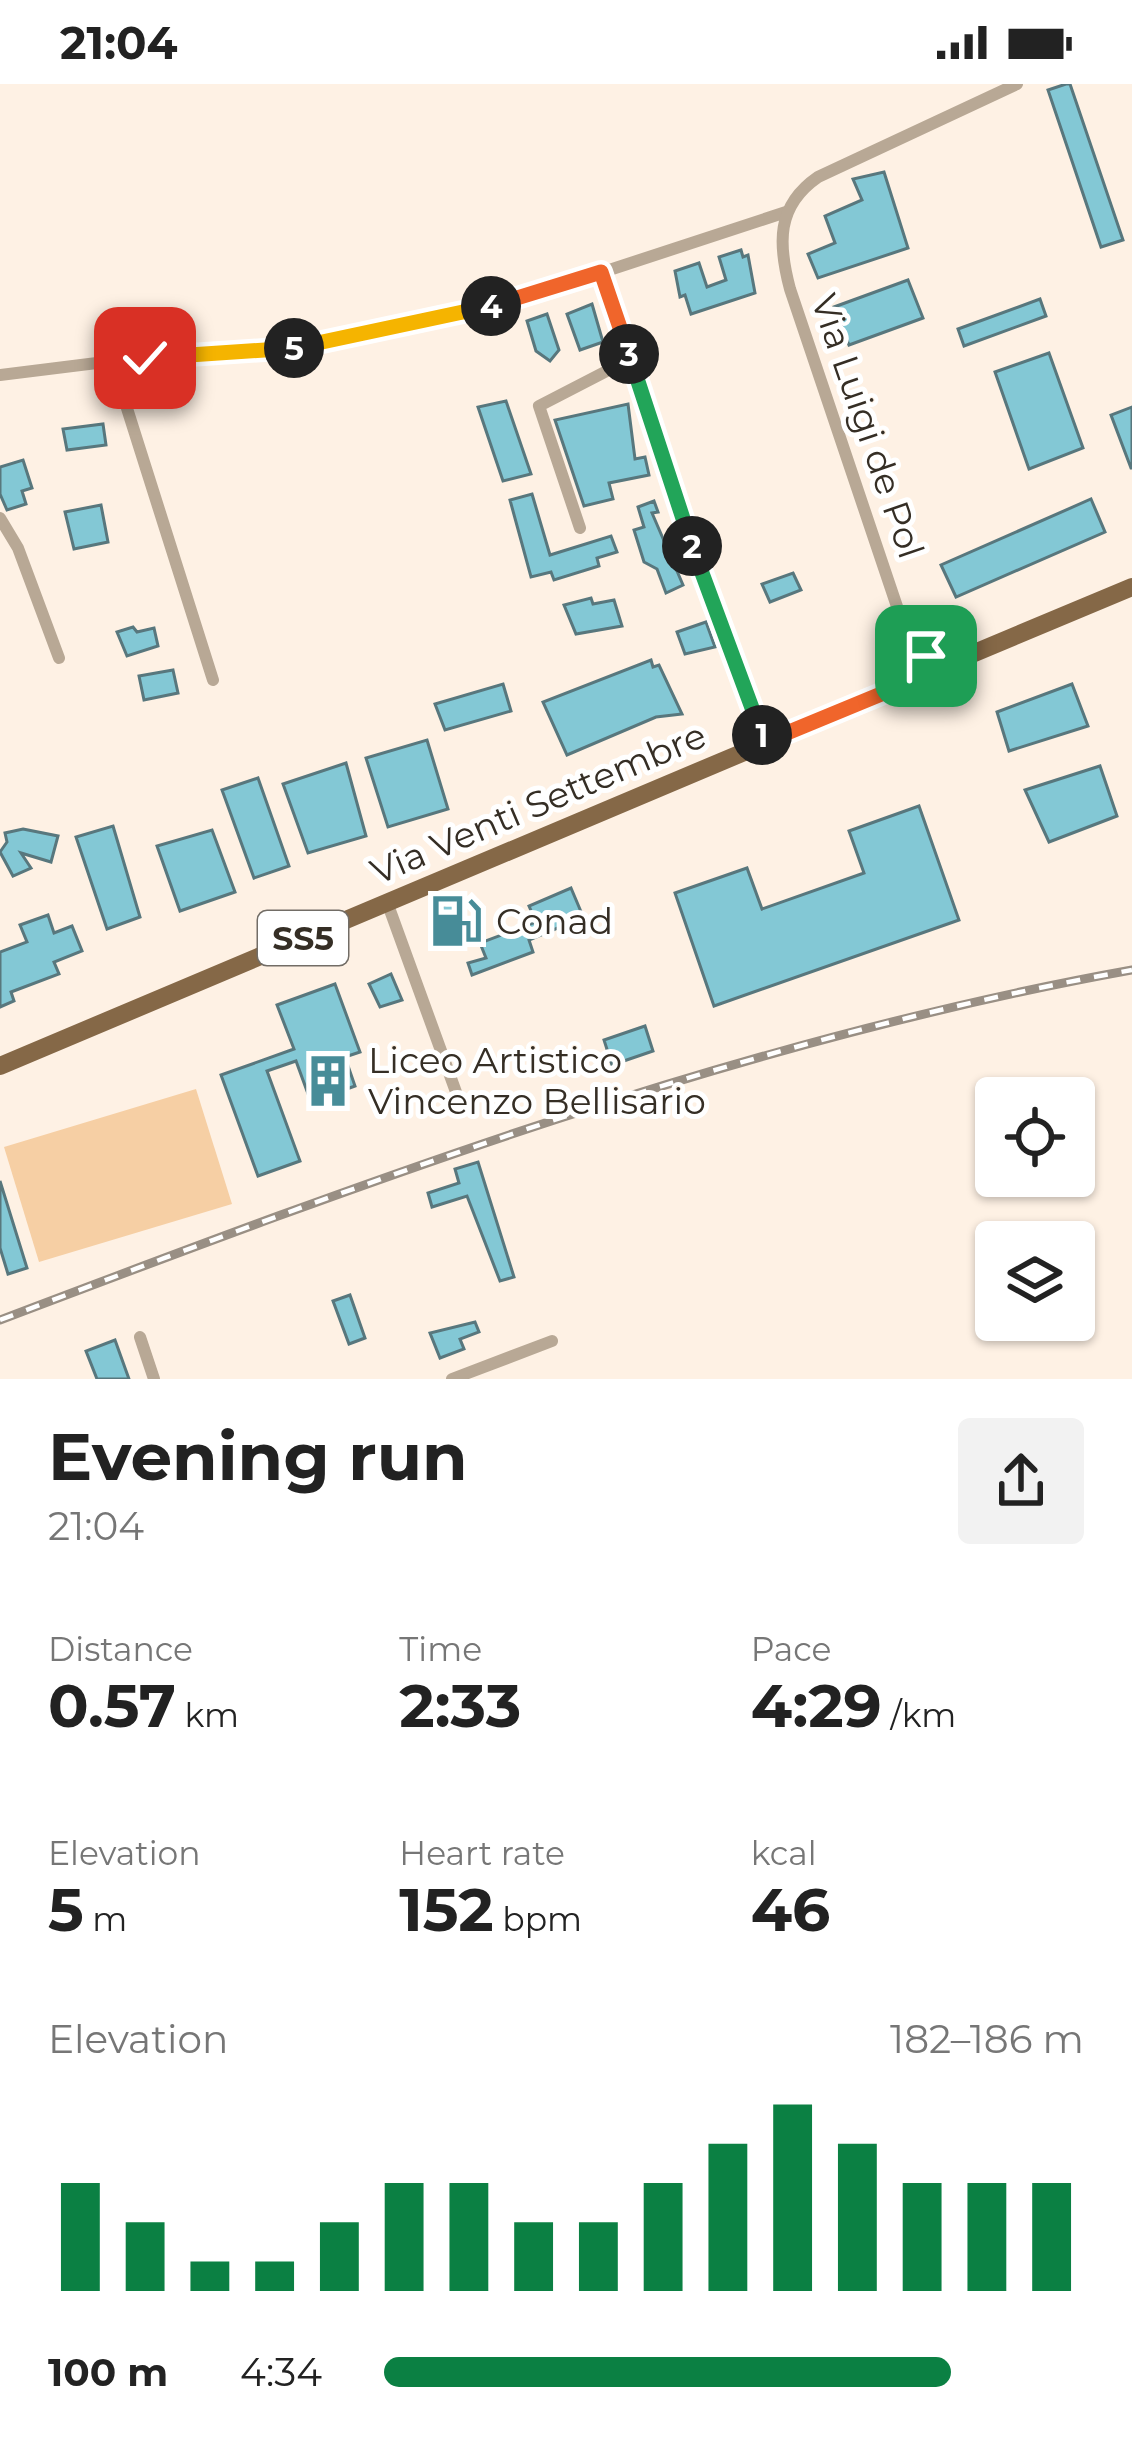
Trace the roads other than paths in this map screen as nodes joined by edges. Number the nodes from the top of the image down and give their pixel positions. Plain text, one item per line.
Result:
1 (1017, 84) edge
2 (786, 212) junction
3 (601, 272) junction
4 (630, 359) junction
5 (112, 361) junction
6 (0, 375) edge
7 (0, 518) edge
8 (580, 528) dead end
9 (1132, 586) edge
10 (914, 657) junction
11 (59, 658) dead end
12 (941, 668) junction
13 (213, 680) dead end
14 (903, 685) junction
15 (765, 742) junction
16 (387, 902) junction
17 (0, 1066) edge
18 (456, 1092) dead end
19 (140, 1337) dead end
20 (552, 1341) dead end
21 (154, 1379) edge
22 (452, 1379) edge

1 - 2 street
2 - 3 street
2 - 10 street, Via Luigi de Pol
3 - 4 street
3 - 5 street
4 - 8 street
4 - 15 street
5 - 6 street
5 - 13 street
7 - 11 street
9 - 12 main road, SS5
10 - 12 main road
10 - 14 main road
12 - 14 main road, SS5
14 - 15 main road, Via Venti Settembre / SS5
15 - 16 main road, Via Venti Settembre / SS5
16 - 17 main road, Via Venti Settembre / SS5
16 - 18 street
19 - 21 street
20 - 22 street

